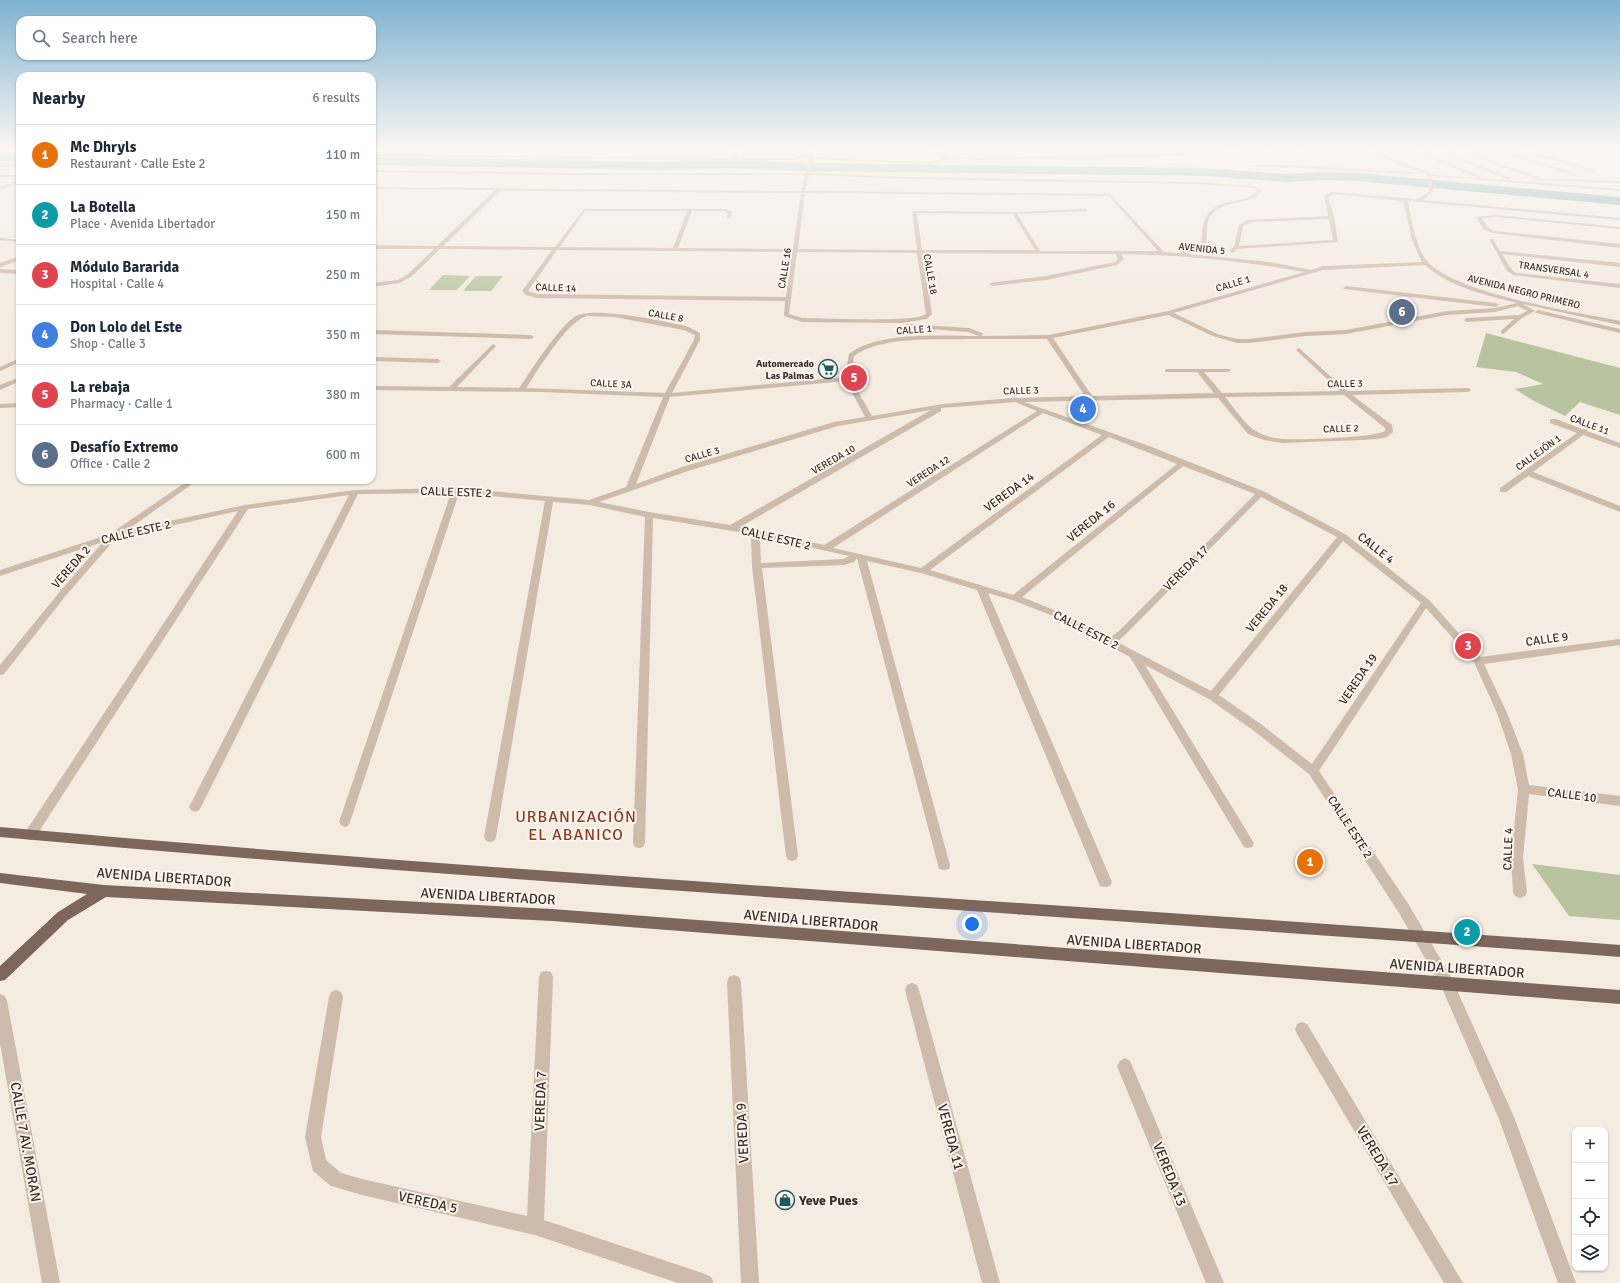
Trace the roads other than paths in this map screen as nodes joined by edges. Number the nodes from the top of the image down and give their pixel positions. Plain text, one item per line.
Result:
1 (478, 209) edge
2 (801, 209) edge
3 (1122, 209) edge
4 (1216, 209) edge
5 (1330, 209) edge
6 (1407, 209) edge
7 (1513, 209) edge
8 (690, 210) junction
9 (1086, 210) dead end
10 (1014, 213) junction
11 (729, 217) dead end
12 (1332, 217) junction
13 (1620, 219) edge
14 (1620, 228) edge
15 (0, 239) edge
16 (1491, 240) dead end
17 (16, 241) edge
18 (1620, 246) edge
19 (376, 247) edge
20 (437, 248) junction
21 (1235, 248) junction
22 (554, 250) junction
23 (675, 250) junction
24 (796, 251) junction
25 (918, 252) junction
26 (1498, 252) junction
27 (1040, 253) junction
28 (1118, 253) junction
29 (1162, 253) junction
30 (1180, 255) junction
31 (16, 257) edge
32 (0, 258) edge
33 (16, 259) edge
34 (1220, 259) junction
35 (1425, 263) junction
36 (1270, 264) junction
37 (0, 265) edge
38 (1620, 265) edge
39 (0, 271) edge
40 (1309, 271) junction
41 (16, 272) edge
42 (376, 284) edge
43 (992, 284) dead end
44 (1620, 286) edge
45 (1346, 288) dead end
46 (788, 299) junction
47 (1521, 303) junction
48 (1512, 306) junction
49 (1532, 311) junction
50 (1169, 313) junction
51 (1520, 317) junction
52 (876, 320) junction
53 (1467, 320) dead end
54 (1620, 323) edge
55 (1620, 331) edge
56 (376, 332) edge
57 (1503, 332) dead end
58 (531, 337) dead end
59 (986, 337) junction
60 (1049, 337) junction
61 (493, 346) dead end
62 (1299, 350) dead end
63 (376, 359) edge
64 (438, 360) dead end
65 (0, 361) edge
66 (16, 362) edge
67 (16, 363) edge
68 (0, 369) edge
69 (1228, 370) dead end
70 (1167, 371) dead end
71 (1199, 371) junction
72 (848, 379) junction
73 (16, 381) edge
74 (0, 388) edge
75 (376, 388) edge
76 (451, 389) junction
77 (522, 389) junction
78 (1468, 390) dead end
79 (1346, 393) junction
80 (667, 395) junction
81 (1220, 396) junction
82 (1090, 399) junction
83 (1013, 400) junction
84 (16, 405) edge
85 (0, 406) edge
86 (943, 406) junction
87 (1042, 411) junction
88 (869, 418) junction
89 (1553, 421) dead end
90 (1584, 431) junction
91 (1108, 434) junction
92 (1620, 446) edge
93 (1182, 463) junction
94 (1526, 472) junction
95 (188, 484) edge
96 (630, 488) junction
97 (456, 490) junction
98 (1503, 490) dead end
99 (355, 492) junction
100 (1260, 493) junction
101 (550, 498) junction
102 (590, 503) junction
103 (245, 507) junction
104 (1620, 508) edge
105 (649, 515) junction
106 (732, 528) junction
107 (755, 532) junction
108 (114, 536) junction
109 (1342, 536) junction
110 (825, 549) junction
111 (858, 555) junction
112 (757, 566) junction
113 (923, 571) junction
114 (0, 573) edge
115 (982, 588) junction
116 (1015, 598) junction
117 (1426, 602) junction
118 (1111, 641) junction
119 (1620, 642) edge
120 (1134, 655) junction
121 (1478, 661) junction
122 (0, 672) edge
123 (1213, 696) junction
124 (1313, 771) junction
125 (1524, 789) junction
126 (1620, 801) edge
127 (196, 807) dead end
128 (345, 822) dead end
129 (0, 832) edge
130 (30, 835) junction
131 (490, 837) dead end
132 (639, 843) dead end
133 (1248, 843) dead end
134 (792, 856) dead end
135 (944, 865) dead end
136 (0, 878) edge
137 (1106, 882) dead end
138 (104, 891) junction
139 (1520, 892) dead end
140 (1421, 937) junction
141 (1620, 951) edge
142 (0, 975) edge
143 (546, 977) dead end
144 (734, 982) dead end
145 (1446, 982) junction
146 (912, 990) dead end
147 (336, 997) dead end
148 (1620, 997) edge
149 (0, 1001) edge
150 (1302, 1029) dead end
151 (1125, 1066) dead end
152 (535, 1226) junction
153 (52, 1283) edge
154 (705, 1283) edge
155 (750, 1283) edge
156 (991, 1283) edge
157 (1215, 1283) edge
158 (1454, 1283) edge
159 (1567, 1283) edge

1 - 20 street
2 - 24 street, CALLE 16
3 - 29 street
4 - 30 street
5 - 12 street
6 - 35 street, AVENIDA NEGRO PRIMERO
7 - 13 street
8 - 11 street
8 - 22 street, CALLE 14
8 - 23 street
9 - 10 street
10 - 25 street, CALLE 18
10 - 27 street
12 - 21 street
12 - 21 street
14 - 18 street
15 - 17 street
16 - 26 street
19 - 20 street, AVENIDA 5
20 - 22 street, AVENIDA 5
20 - 42 street
21 - 34 street
21 - 36 street
22 - 23 street, AVENIDA 5
22 - 46 street, CALLE 14
23 - 24 street, AVENIDA 5
24 - 25 street, AVENIDA 5
24 - 46 street, CALLE 16
25 - 27 street, AVENIDA 5
25 - 52 street, CALLE 18
26 - 38 street, TRANSVERSAL 4
26 - 44 street, TRANSVERSAL 4
27 - 28 street, AVENIDA 5
28 - 29 street, AVENIDA 5
28 - 43 street
29 - 30 street, AVENIDA 5
30 - 34 street, AVENIDA 5
31 - 32 street
33 - 37 street
34 - 36 street, AVENIDA 5
35 - 40 street, CALLE 1
35 - 47 street, AVENIDA NEGRO PRIMERO
36 - 40 street, AVENIDA 5
39 - 41 street
40 - 50 street, CALLE 1
45 - 48 street
46 - 52 street, CALLE 16
47 - 48 street
47 - 49 street
47 - 54 street, AVENIDA NEGRO PRIMERO
48 - 50 street
49 - 51 street
49 - 55 street
50 - 60 street, CALLE 1
51 - 53 street
51 - 57 street
52 - 59 street
56 - 58 street
59 - 60 street, CALLE 1
59 - 72 street, CALLE 1
60 - 82 street
61 - 76 street
62 - 79 street, CALLE 2
63 - 64 street
65 - 66 street
67 - 68 street
69 - 71 street
70 - 71 street
71 - 81 street, CALLE 2
72 - 80 street, CALLE 3A
72 - 88 street
73 - 74 street
75 - 76 street, CALLE 3A
76 - 77 street, CALLE 3A
77 - 80 street, CALLE 3A
77 - 80 street, CALLE 8
78 - 79 street, CALLE 3
79 - 81 street, CALLE 3
79 - 81 street, CALLE 2
80 - 96 street, CALLE 8
81 - 82 street, CALLE 3
82 - 83 street, CALLE 3
83 - 86 street, CALLE 3
83 - 87 street, CALLE 4
84 - 85 street
86 - 88 street, CALLE 3
86 - 106 street, VEREDA 10
87 - 91 street, CALLE 4
87 - 110 street, VEREDA 12
88 - 96 street, CALLE 3
89 - 90 street, CALLE 11
90 - 92 street, CALLE 11
90 - 94 street, CALLEJÓN 1
91 - 93 street, CALLE 4
91 - 113 street, VEREDA 14
93 - 100 street, CALLE 4
93 - 116 street, VEREDA 16
94 - 98 street, CALLEJÓN 1
94 - 104 street
95 - 108 street, VEREDA 2
96 - 102 street, CALLE 3
97 - 99 street, CALLE ESTE 2
97 - 101 street, CALLE ESTE 2
97 - 128 street
99 - 103 street, CALLE ESTE 2
99 - 127 street
100 - 109 street, CALLE 4
100 - 118 street, VEREDA 17
101 - 102 street, CALLE ESTE 2
101 - 131 street
102 - 105 street, CALLE ESTE 2
103 - 108 street, CALLE ESTE 2
103 - 130 street
105 - 106 street, CALLE ESTE 2
105 - 132 street
106 - 107 street, CALLE ESTE 2
107 - 110 street, CALLE ESTE 2
107 - 112 street
108 - 114 street, CALLE ESTE 2
108 - 122 street, VEREDA 2
109 - 117 street, CALLE 4
109 - 123 street, VEREDA 18
110 - 111 street, CALLE ESTE 2
111 - 112 street
111 - 113 street, CALLE ESTE 2
111 - 135 street
112 - 134 street
113 - 115 street, CALLE ESTE 2
115 - 116 street, CALLE ESTE 2
115 - 137 street
116 - 118 street, CALLE ESTE 2
117 - 121 street, CALLE 4
117 - 124 street, VEREDA 19
118 - 120 street, CALLE ESTE 2
119 - 121 street, CALLE 9
120 - 123 street, CALLE ESTE 2
120 - 133 street
121 - 125 street, CALLE 4
123 - 124 street, CALLE ESTE 2
124 - 140 street, CALLE ESTE 2
125 - 126 street, CALLE 10
125 - 139 street, CALLE 4
129 - 130 main road, AVENIDA LIBERTADOR
130 - 140 main road, AVENIDA LIBERTADOR
136 - 138 main road, AVENIDA LIBERTADOR
138 - 142 main road
138 - 145 main road, AVENIDA LIBERTADOR
140 - 141 main road, AVENIDA LIBERTADOR
140 - 145 street, CALLE ESTE 2
143 - 152 street, VEREDA 7
144 - 155 street, VEREDA 9
145 - 148 main road, AVENIDA LIBERTADOR
145 - 159 street, CALLE ESTE 2
146 - 156 street, VEREDA 11
147 - 152 street, VEREDA 5
149 - 153 street, CALLE 7 AV. MORAN
150 - 158 street, VEREDA 17
151 - 157 street, VEREDA 13
152 - 154 street, VEREDA 5

